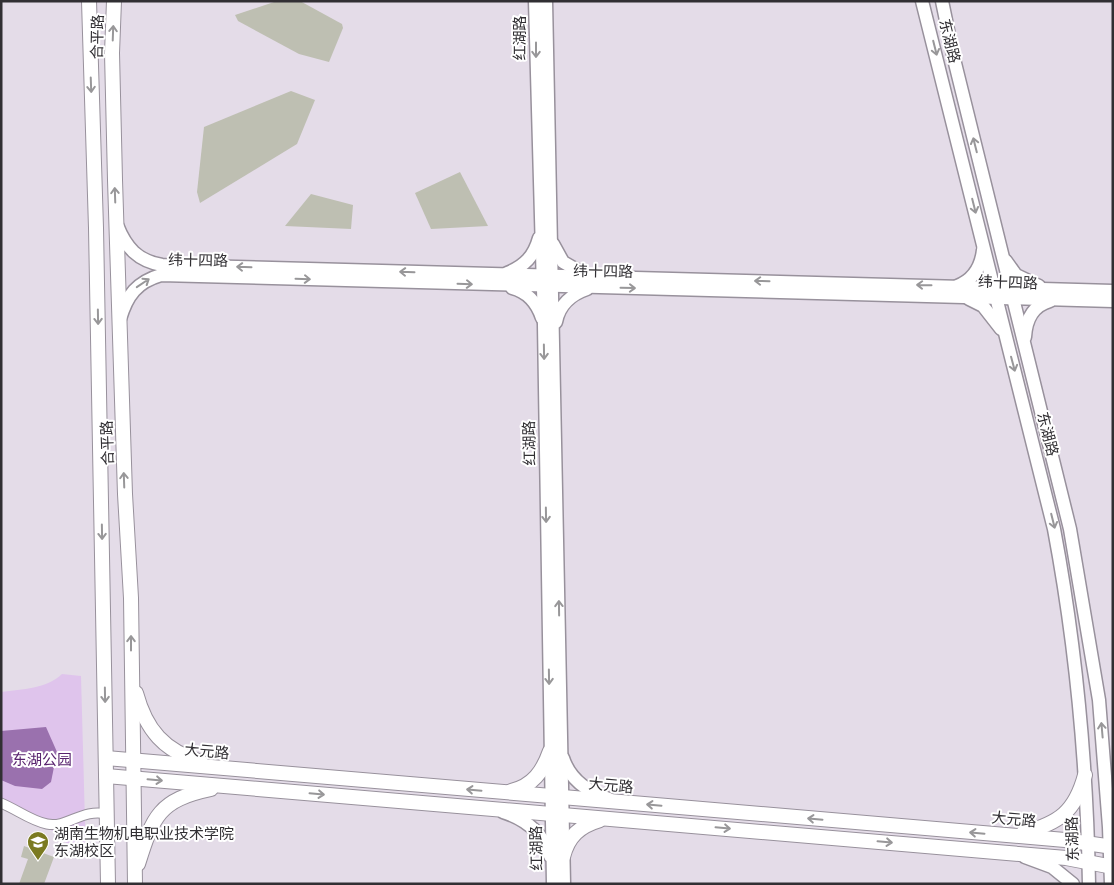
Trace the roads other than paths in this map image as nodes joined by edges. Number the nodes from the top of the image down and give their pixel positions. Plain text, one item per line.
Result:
1 (89, 1) edge
2 (114, 1) edge
3 (536, 1) edge
4 (546, 1) edge
5 (922, 1) edge
6 (942, 1) edge
7 (116, 222) junction
8 (541, 225) junction
9 (551, 237) junction
10 (983, 243) junction
11 (1003, 258) junction
12 (503, 280) junction
13 (548, 281) junction
14 (595, 282) junction
15 (958, 291) junction
16 (1113, 291) edge
17 (995, 293) junction
18 (1012, 293) junction
19 (1052, 294) junction
20 (1113, 301) edge
21 (119, 324) junction
22 (549, 328) junction
23 (1006, 338) junction
24 (1025, 347) junction
25 (132, 675) junction
26 (555, 751) junction
27 (106, 758) junction
28 (132, 760) junction
29 (224, 768) junction
30 (1106, 774) junction
31 (1085, 775) junction
32 (106, 776) junction
33 (132, 778) junction
34 (224, 786) junction
35 (504, 792) junction
36 (1113, 794) edge
37 (556, 797) junction
38 (619, 802) junction
39 (1, 803) edge
40 (496, 809) junction
41 (107, 814) junction
42 (557, 814) junction
43 (613, 819) junction
44 (1012, 836) junction
45 (1089, 843) junction
46 (1112, 847) edge
47 (1010, 853) junction
48 (558, 861) junction
49 (1089, 862) junction
50 (1112, 867) edge
51 (135, 880) edge
52 (108, 884) edge
53 (553, 884) edge
54 (564, 884) edge
55 (1073, 884) edge
56 (1089, 884) edge
57 (1111, 884) edge

1 -> 27 main road, 合平路
7 -> 2 main road, 合平路
3 -> 8 main road, 红湖路
4 - 9 main road, 红湖路
5 -> 10 main road, 东湖路
11 -> 6 main road, 东湖路
12 -> 7 main road, 纬十四路
7 - 21 main road, 合平路
8 - 12 main road
8 - 13 main road, 红湖路
9 - 13 main road, 红湖路
9 - 14 main road
10 - 15 main road
10 - 17 main road, 东湖路
11 - 18 main road, 东湖路
11 - 19 main road
12 - 13 main road, 纬十四路
21 -> 12 main road, 纬十四路
12 - 22 main road
13 - 14 main road, 纬十四路
13 - 22 main road, 红湖路
14 - 15 main road, 纬十四路
14 - 22 main road
15 - 17 main road, 纬十四路
15 - 23 main road
16 - 19 main road, 纬十四路
17 - 18 main road, 纬十四路
17 - 23 main road, 东湖路
18 - 19 main road, 纬十四路
18 - 24 main road, 东湖路
19 - 20 main road, 纬十四路
19 - 24 main road
25 -> 21 main road, 合平路
22 - 26 main road, 红湖路
23 -> 31 main road, 东湖路
30 -> 24 main road, 东湖路
25 - 28 main road, 合平路
25 - 29 main road
26 - 35 main road
26 - 37 main road, 红湖路
26 - 38 main road
27 - 28 main road, 大元路
27 - 32 main road, 合平路
28 - 29 main road, 大元路
28 - 33 main road, 合平路
35 -> 29 main road, 大元路
30 - 31 main road
30 - 36 main road
30 - 46 main road, 东湖路
31 - 44 main road
31 - 45 main road, 东湖路
32 - 33 main road
32 - 41 main road, 合平路
33 -> 34 main road
33 - 51 main road, 合平路
34 -> 40 main road
34 - 51 main road
35 - 37 main road, 大元路
37 - 38 main road, 大元路
37 - 42 main road, 红湖路
44 -> 38 main road, 大元路
39 - 41 street
40 - 42 main road
40 - 48 main road
41 - 52 main road, 合平路
42 - 43 main road
42 - 48 main road, 红湖路
43 -> 47 main road
43 - 48 main road
44 - 45 main road, 大元路
45 - 46 main road, 大元路
45 - 49 main road, 东湖路
46 - 50 main road, 东湖路
47 - 49 main road
47 - 55 main road
48 - 53 main road, 红湖路
48 - 54 main road, 红湖路
49 - 50 main road
49 - 56 main road, 东湖路
50 - 57 main road, 东湖路

